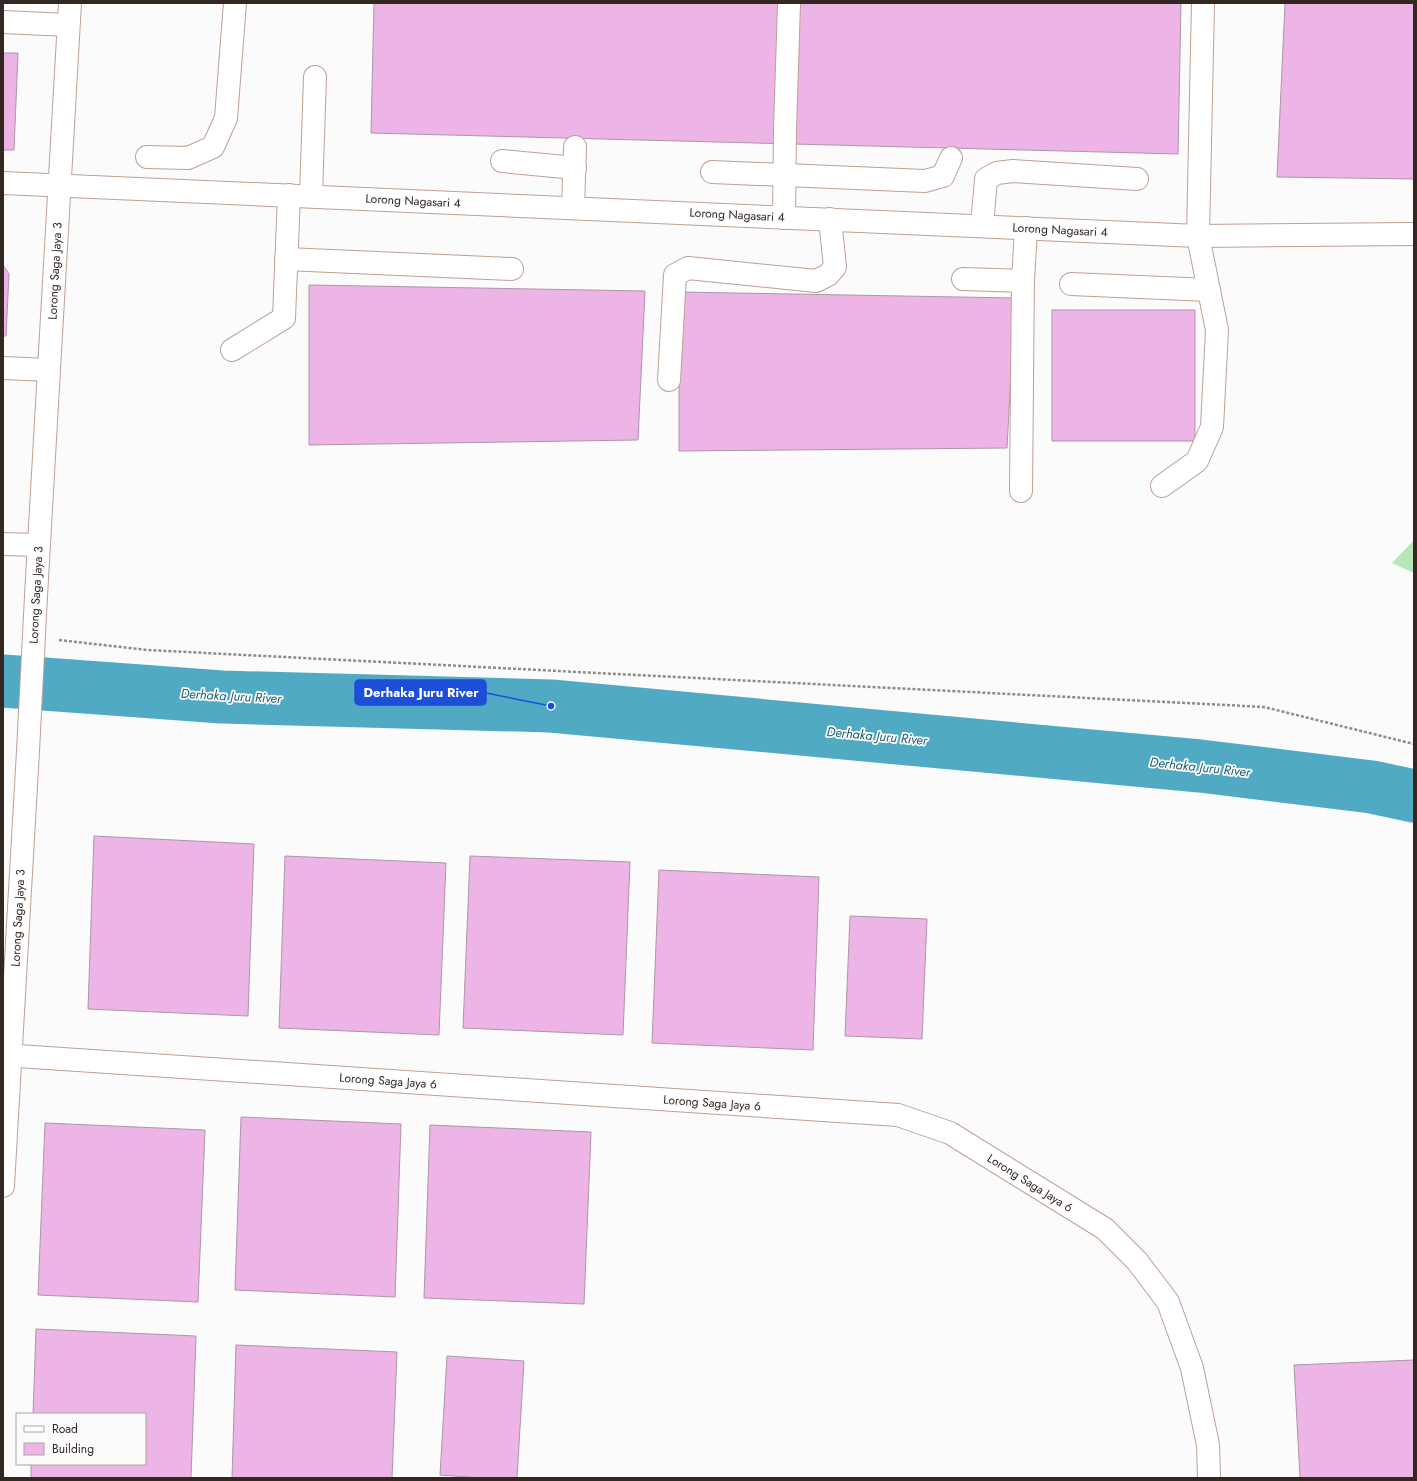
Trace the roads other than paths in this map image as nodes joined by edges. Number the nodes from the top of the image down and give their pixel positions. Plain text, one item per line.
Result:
1 (70, 3) edge
2 (235, 3) edge
3 (1203, 3) edge
4 (789, 4) edge
5 (3, 22) edge
6 (68, 25) junction
7 (315, 77) dead end
8 (146, 157) dead end
9 (951, 158) dead end
10 (502, 161) dead end
11 (712, 172) dead end
12 (785, 175) junction
13 (1137, 179) dead end
14 (3, 183) edge
15 (59, 185) junction
16 (289, 195) junction
17 (311, 196) junction
18 (573, 208) junction
19 (784, 218) junction
20 (830, 219) junction
21 (982, 226) junction
22 (1026, 228) junction
23 (1414, 234) edge
24 (1198, 236) junction
25 (286, 259) junction
26 (512, 269) dead end
27 (1023, 272) junction
28 (963, 279) dead end
29 (1071, 284) dead end
30 (1209, 290) junction
31 (232, 350) dead end
32 (3, 368) edge
33 (49, 370) junction
34 (669, 380) dead end
35 (1162, 486) dead end
36 (1021, 491) dead end
37 (3, 544) edge
38 (39, 545) junction
39 (7, 1056) edge
40 (3, 1186) edge
41 (1209, 1478) edge

1 - 6 street, Lorong Saga Jaya 3
2 - 8 street
3 - 24 street
4 - 12 street
5 - 6 street
6 - 15 street, Lorong Saga Jaya 3
7 - 17 street
9 - 12 street
10 - 18 street
11 - 12 street
12 - 19 street
13 - 21 street
14 - 15 street, Lorong Nagasari 4
15 - 16 street, Lorong Nagasari 4
15 - 33 street, Lorong Saga Jaya 3
16 - 17 street, Lorong Nagasari 4
16 - 25 street
17 - 18 street, Lorong Nagasari 4
18 - 19 street, Lorong Nagasari 4
19 - 20 street, Lorong Nagasari 4
20 - 21 street, Lorong Nagasari 4
20 - 34 street
21 - 22 street, Lorong Nagasari 4
22 - 24 street, Lorong Nagasari 4
22 - 27 street
23 - 24 street, Lorong Nagasari 4
24 - 30 street
25 - 26 street
25 - 31 street
27 - 28 street
27 - 36 street
29 - 30 street
30 - 35 street
32 - 33 street
33 - 38 street, Lorong Saga Jaya 3
37 - 38 street
38 - 39 street, Lorong Saga Jaya 3, bridge
39 - 40 street, Lorong Saga Jaya 3
39 - 41 street, Lorong Saga Jaya 6

